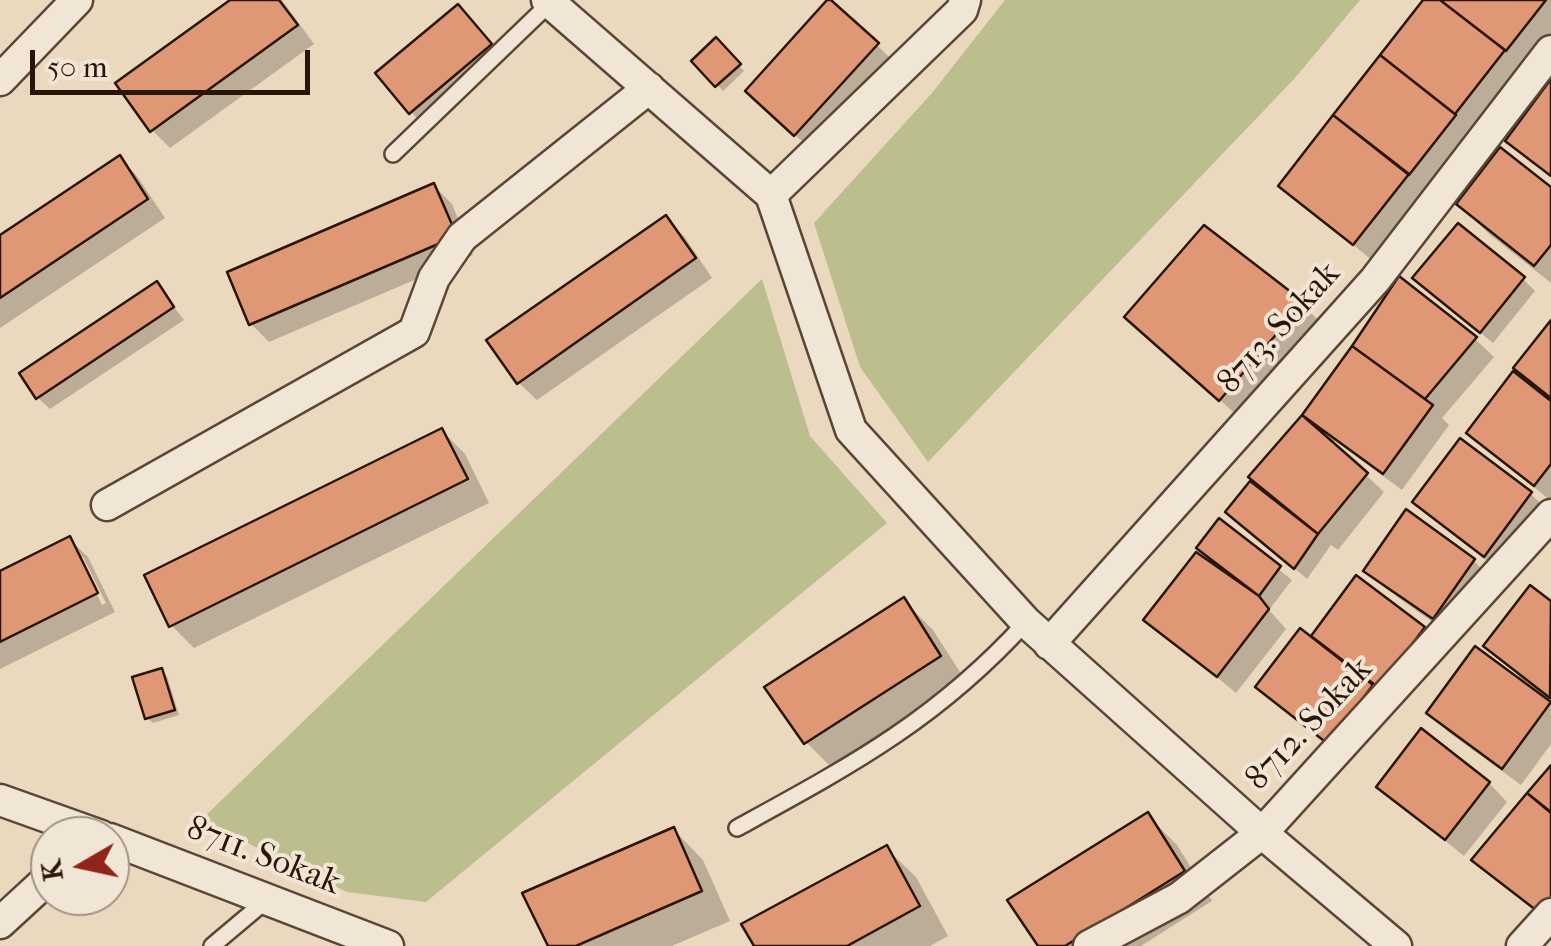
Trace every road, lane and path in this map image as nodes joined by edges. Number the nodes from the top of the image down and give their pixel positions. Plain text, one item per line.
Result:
1 (77, 0) edge
2 (965, 0) edge
3 (549, 1) edge
4 (1551, 51) edge
5 (0, 80) edge
6 (649, 88) junction
7 (394, 154) dead end
8 (771, 195) junction
9 (107, 505) dead end
10 (1551, 515) edge
11 (1026, 622) junction
12 (1049, 644) junction
13 (0, 800) edge
14 (44, 816) edge
15 (736, 828) dead end
16 (1262, 832) junction
17 (130, 847) edge
18 (30, 895) edge
19 (269, 898) junction
20 (1551, 914) edge
21 (0, 923) edge
22 (212, 946) edge
23 (388, 946) edge
24 (1090, 946) edge
25 (1396, 946) edge
26 (1522, 946) edge

1 - 5 street
2 - 8 street
3 - 6 street
3 - 7 lane
4 - 12 street, 8713. Sokak
6 - 8 street
6 - 9 street
8 - 11 street
10 - 16 street, 8712. Sokak
11 - 12 street
11 - 15 lane
12 - 16 street
13 - 14 street, 8711. Sokak
16 - 24 street, 8712. Sokak
16 - 25 street
17 - 19 street, 8711. Sokak
18 - 21 street
19 - 22 lane
19 - 23 street, 8711. Sokak
20 - 26 street

